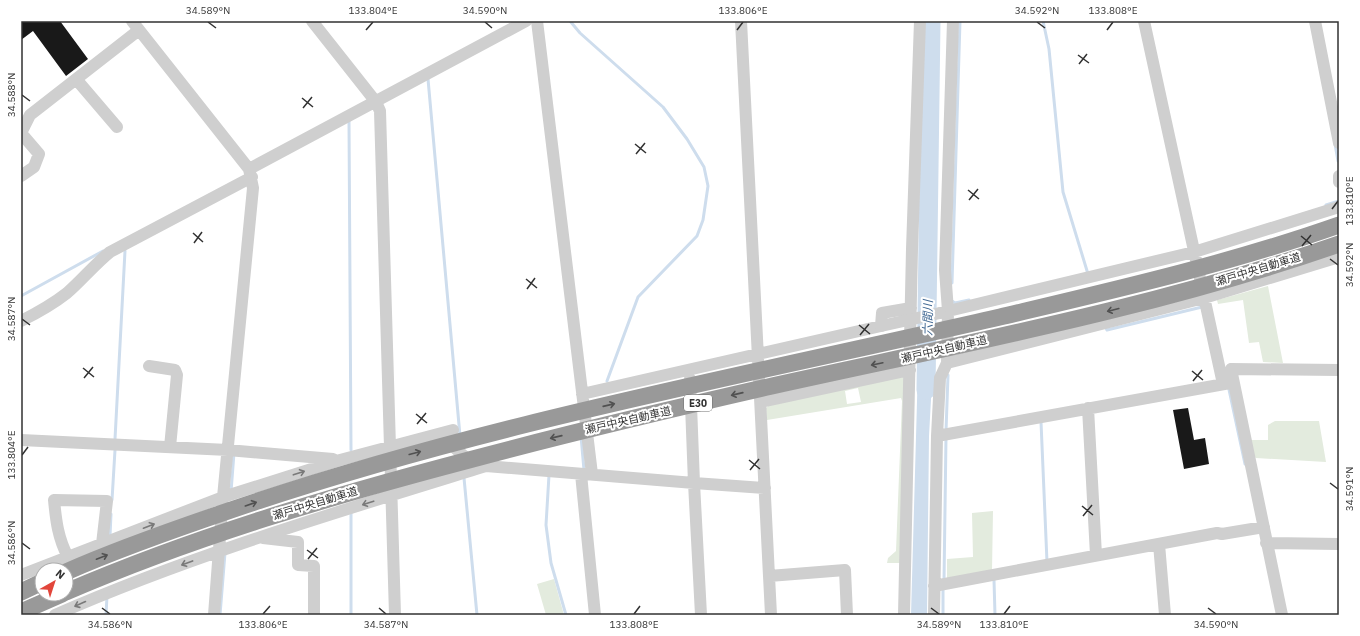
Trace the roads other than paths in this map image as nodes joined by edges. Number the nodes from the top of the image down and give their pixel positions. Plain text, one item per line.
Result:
1 (312, 21) edge
2 (741, 21) edge
3 (920, 21) edge
4 (953, 21) edge
5 (1144, 21) edge
6 (1315, 21) edge
7 (534, 22) edge
8 (135, 25) edge
9 (76, 79) junction
10 (377, 105) junction
11 (117, 127) dead end
12 (1339, 143) edge
13 (252, 170) junction
14 (21, 176) edge
15 (1339, 176) edge
16 (1339, 182) edge
17 (1339, 207) edge
18 (1339, 225) edge
19 (1339, 244) edge
20 (1194, 252) junction
21 (1339, 257) edge
22 (1204, 298) junction
23 (911, 308) junction
24 (944, 312) junction
25 (21, 321) edge
26 (881, 326) junction
27 (758, 354) junction
28 (947, 363) junction
29 (149, 366) dead end
30 (690, 369) junction
31 (910, 370) junction
32 (1339, 370) edge
33 (1228, 383) junction
34 (582, 394) junction
35 (761, 402) junction
36 (1089, 412) junction
37 (943, 435) junction
38 (21, 440) edge
39 (389, 446) junction
40 (170, 447) junction
41 (232, 451) junction
42 (340, 460) junction
43 (486, 466) junction
44 (586, 474) junction
45 (694, 483) junction
46 (765, 488) junction
47 (391, 495) junction
48 (229, 496) junction
49 (1260, 528) junction
50 (260, 537) junction
51 (1266, 543) junction
52 (102, 544) junction
53 (1339, 544) edge
54 (1159, 548) junction
55 (224, 549) junction
56 (1096, 555) junction
57 (66, 562) edge
58 (70, 562) edge
59 (73, 562) edge
60 (34, 572) edge
61 (21, 575) edge
62 (771, 576) junction
63 (940, 585) junction
64 (34, 586) edge
65 (74, 589) edge
66 (21, 592) edge
67 (44, 602) edge
68 (21, 612) edge
69 (55, 615) edge
70 (214, 615) edge
71 (314, 615) edge
72 (395, 615) edge
73 (595, 615) edge
74 (701, 615) edge
75 (772, 615) edge
76 (847, 615) edge
77 (904, 615) edge
78 (934, 615) edge
79 (1165, 615) edge
80 (1282, 615) edge

1 - 10 street
2 - 27 street
3 - 23 street
4 - 24 street
5 - 20 street
6 - 12 street
7 - 10 street
7 - 34 street
8 - 9 street
8 - 13 street
9 - 11 street
9 - 14 street
10 - 13 street
10 - 39 street
13 - 25 street
13 - 41 street
15 - 16 street
17 - 20 street
59 -> 18 highway, 瀬戸中央自動車道 / E30, bridge
19 -> 65 highway, 瀬戸中央自動車道 / E30, bridge
20 - 22 street
20 - 24 street
21 - 22 street
22 - 28 street
22 - 33 street
23 - 26 street
23 - 31 street
24 - 26 street, bridge
24 - 28 street
26 - 27 street
27 - 30 street
27 - 35 street
28 - 37 street
29 - 40 street
30 - 34 street
30 - 45 street
31 - 35 street
31 - 77 street
32 - 33 street
33 - 36 street
33 - 49 street
34 - 44 street
35 - 46 street
36 - 37 street
36 - 56 street
37 - 63 street
38 - 40 street
39 - 42 street
39 - 43 street
39 - 47 street
40 - 41 street
41 - 42 street
41 - 48 street
48 -> 42 street
43 - 44 street
43 - 47 street
44 - 45 street
44 - 73 street
45 - 46 street
45 - 74 street
46 - 62 street
47 -> 50 street
47 - 72 street
52 -> 48 street
48 - 55 street
49 - 51 street
49 - 54 street
50 - 55 street
50 - 71 street
51 - 53 street
51 - 80 street
52 - 57 street
52 - 58 street
54 - 56 street
54 - 79 street
55 -> 69 street
55 - 70 street
56 - 63 street
60 - 61 street
62 - 75 street
62 - 76 street
63 - 78 street
64 - 66 highway
67 - 68 highway

